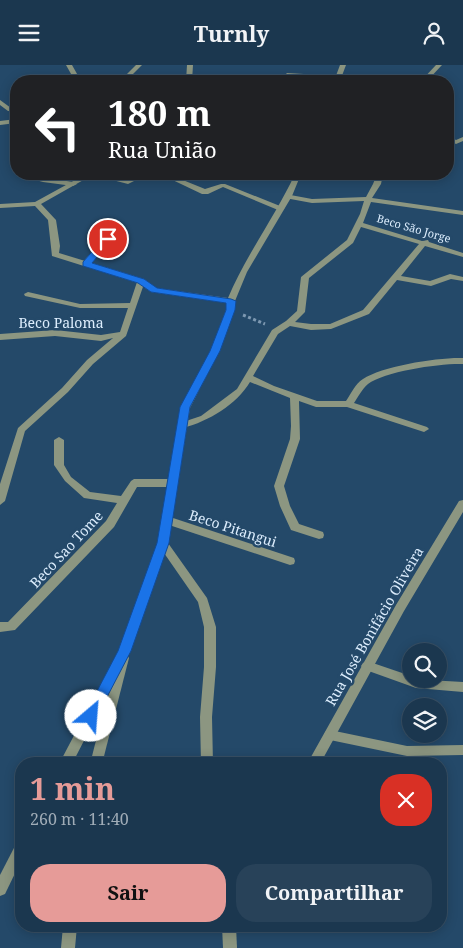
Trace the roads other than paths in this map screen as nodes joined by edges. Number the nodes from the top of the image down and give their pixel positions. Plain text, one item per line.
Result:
1 (139, 65) edge
2 (439, 65) edge
3 (129, 75) edge
4 (430, 75) edge
5 (0, 102) edge
6 (10, 110) edge
7 (43, 180) edge
8 (80, 180) edge
9 (120, 180) edge
10 (132, 180) edge
11 (177, 180) edge
12 (295, 180) edge
13 (378, 180) edge
14 (73, 184) junction
15 (288, 197) junction
16 (368, 199) junction
17 (37, 204) junction
18 (1, 206) edge
19 (281, 209) junction
20 (463, 213) edge
21 (358, 224) junction
22 (118, 227) dead end
23 (425, 242) junction
24 (463, 255) edge
25 (86, 264) junction
26 (395, 277) junction
27 (463, 279) edge
28 (141, 281) junction
29 (28, 294) dead end
30 (132, 305) junction
31 (231, 306) junction
32 (289, 323) junction
33 (123, 333) junction
34 (0, 337) edge
35 (463, 361) edge
36 (248, 377) junction
37 (294, 396) junction
38 (348, 404) junction
39 (183, 425) junction
40 (424, 429) dead end
41 (59, 440) dead end
42 (173, 483) junction
43 (124, 500) junction
44 (0, 501) edge
45 (463, 504) edge
46 (167, 520) junction
47 (319, 535) dead end
48 (163, 543) junction
49 (290, 561) dead end
50 (0, 627) edge
51 (124, 651) junction
52 (367, 666) junction
53 (463, 687) edge
54 (330, 735) junction
55 (463, 749) edge
56 (69, 757) edge
57 (98, 757) edge
58 (207, 757) edge
59 (317, 757) edge
60 (15, 860) edge
61 (0, 889) edge
62 (69, 932) edge
63 (229, 932) edge
64 (68, 948) edge
65 (230, 948) edge

1 - 3 street
2 - 4 street
5 - 6 street
7 - 14 street
8 - 14 street
9 - 10 street
11 - 19 street
12 - 15 street
13 - 16 street
14 - 17 street
15 - 16 street
15 - 19 street
16 - 20 street
16 - 21 street
17 - 18 street
17 - 25 street
19 - 31 street
21 - 23 street, Beco São Jorge
21 - 32 street
22 - 25 street
23 - 24 street, Beco São Jorge
23 - 26 street
25 - 28 street
26 - 27 street
26 - 32 street
28 - 30 street
28 - 31 street
29 - 30 street
30 - 33 street
31 - 39 street
32 - 36 street
33 - 34 street, Beco Paloma
33 - 44 street
35 - 38 street
36 - 37 street
36 - 39 street
37 - 38 street
37 - 47 street
38 - 40 street
39 - 42 street
41 - 43 street
42 - 43 street, Beco Sao Tome
42 - 46 street
43 - 50 street, Beco Sao Tome
45 - 52 street, Rua José Bonifácio Oliveira
46 - 48 street
46 - 49 street, Beco Pitangui
48 - 51 street
48 - 58 street
51 - 56 street
51 - 57 street
52 - 53 street
52 - 54 street, Rua José Bonifácio Oliveira
54 - 55 street
54 - 59 street, Rua José Bonifácio Oliveira
60 - 61 street
62 - 64 street
63 - 65 street

